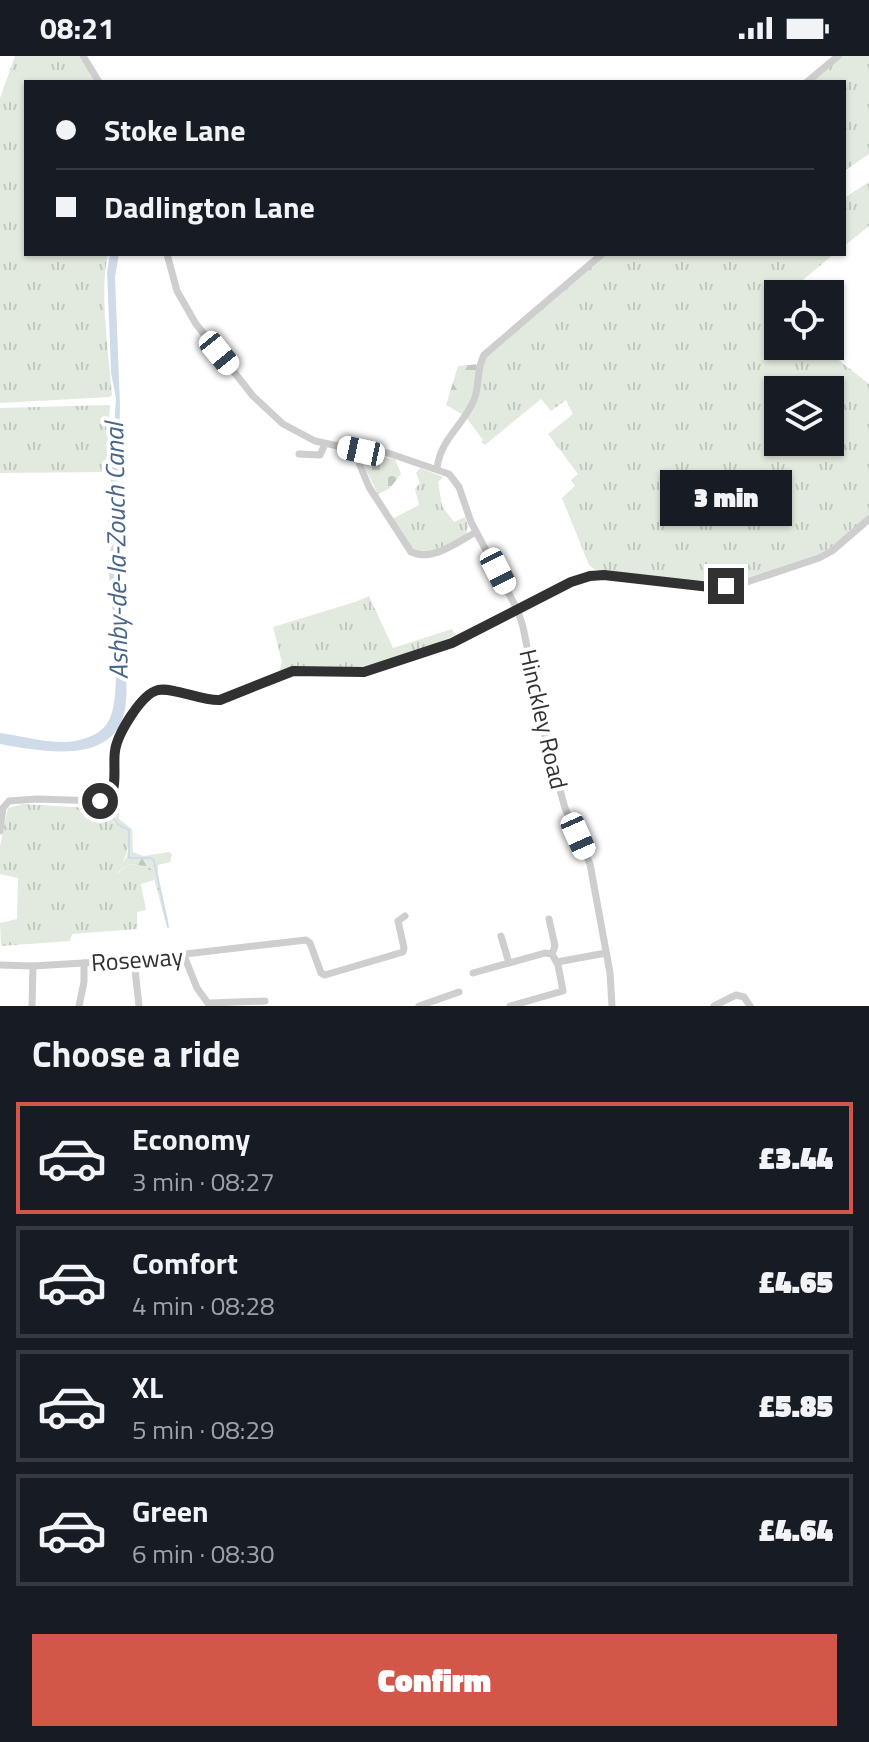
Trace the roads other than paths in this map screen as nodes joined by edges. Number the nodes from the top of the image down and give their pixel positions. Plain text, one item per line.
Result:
1 (83, 56) edge
2 (838, 56) edge
3 (98, 80) edge
4 (809, 80) edge
5 (167, 256) edge
6 (600, 256) edge
7 (325, 444) junction
8 (345, 448) junction
9 (374, 452) junction
10 (303, 457) dead end
11 (359, 463) junction
12 (437, 468) junction
13 (869, 519) edge
14 (476, 532) junction
15 (518, 611) junction
16 (0, 831) edge
17 (405, 916) dead end
18 (549, 919) dead end
19 (501, 936) dead end
20 (183, 953) junction
21 (606, 953) junction
22 (552, 954) junction
23 (134, 960) junction
24 (557, 962) junction
25 (84, 963) junction
26 (508, 964) junction
27 (0, 965) edge
28 (33, 966) junction
29 (473, 973) dead end
30 (509, 974) dead end
31 (459, 992) dead end
32 (265, 1001) dead end
33 (210, 1004) edge
34 (32, 1006) edge
35 (79, 1006) edge
36 (139, 1006) edge
37 (419, 1006) edge
38 (510, 1006) edge
39 (612, 1006) edge
40 (714, 1006) edge
41 (750, 1006) edge

1 - 3 street
2 - 4 street
5 - 7 street
6 - 12 street
7 - 8 street
7 - 10 street
8 - 9 street
8 - 11 street
9 - 11 street
9 - 12 street
11 - 14 street
12 - 14 street, Hinckley Road
13 - 15 street
14 - 15 street, Hinckley Road
15 - 16 street
15 - 21 street, Hinckley Road
17 - 20 street, Roseway
18 - 22 street
19 - 26 street
20 - 23 street, Roseway
20 - 33 street
21 - 24 street
21 - 39 street, Hinckley Road
22 - 24 street
22 - 26 street
23 - 25 street, Roseway
23 - 36 street
24 - 38 street
25 - 28 street, Roseway
25 - 35 street
26 - 29 street
26 - 30 street
27 - 28 street, Roseway
28 - 34 street
31 - 37 street
32 - 33 street
40 - 41 street

